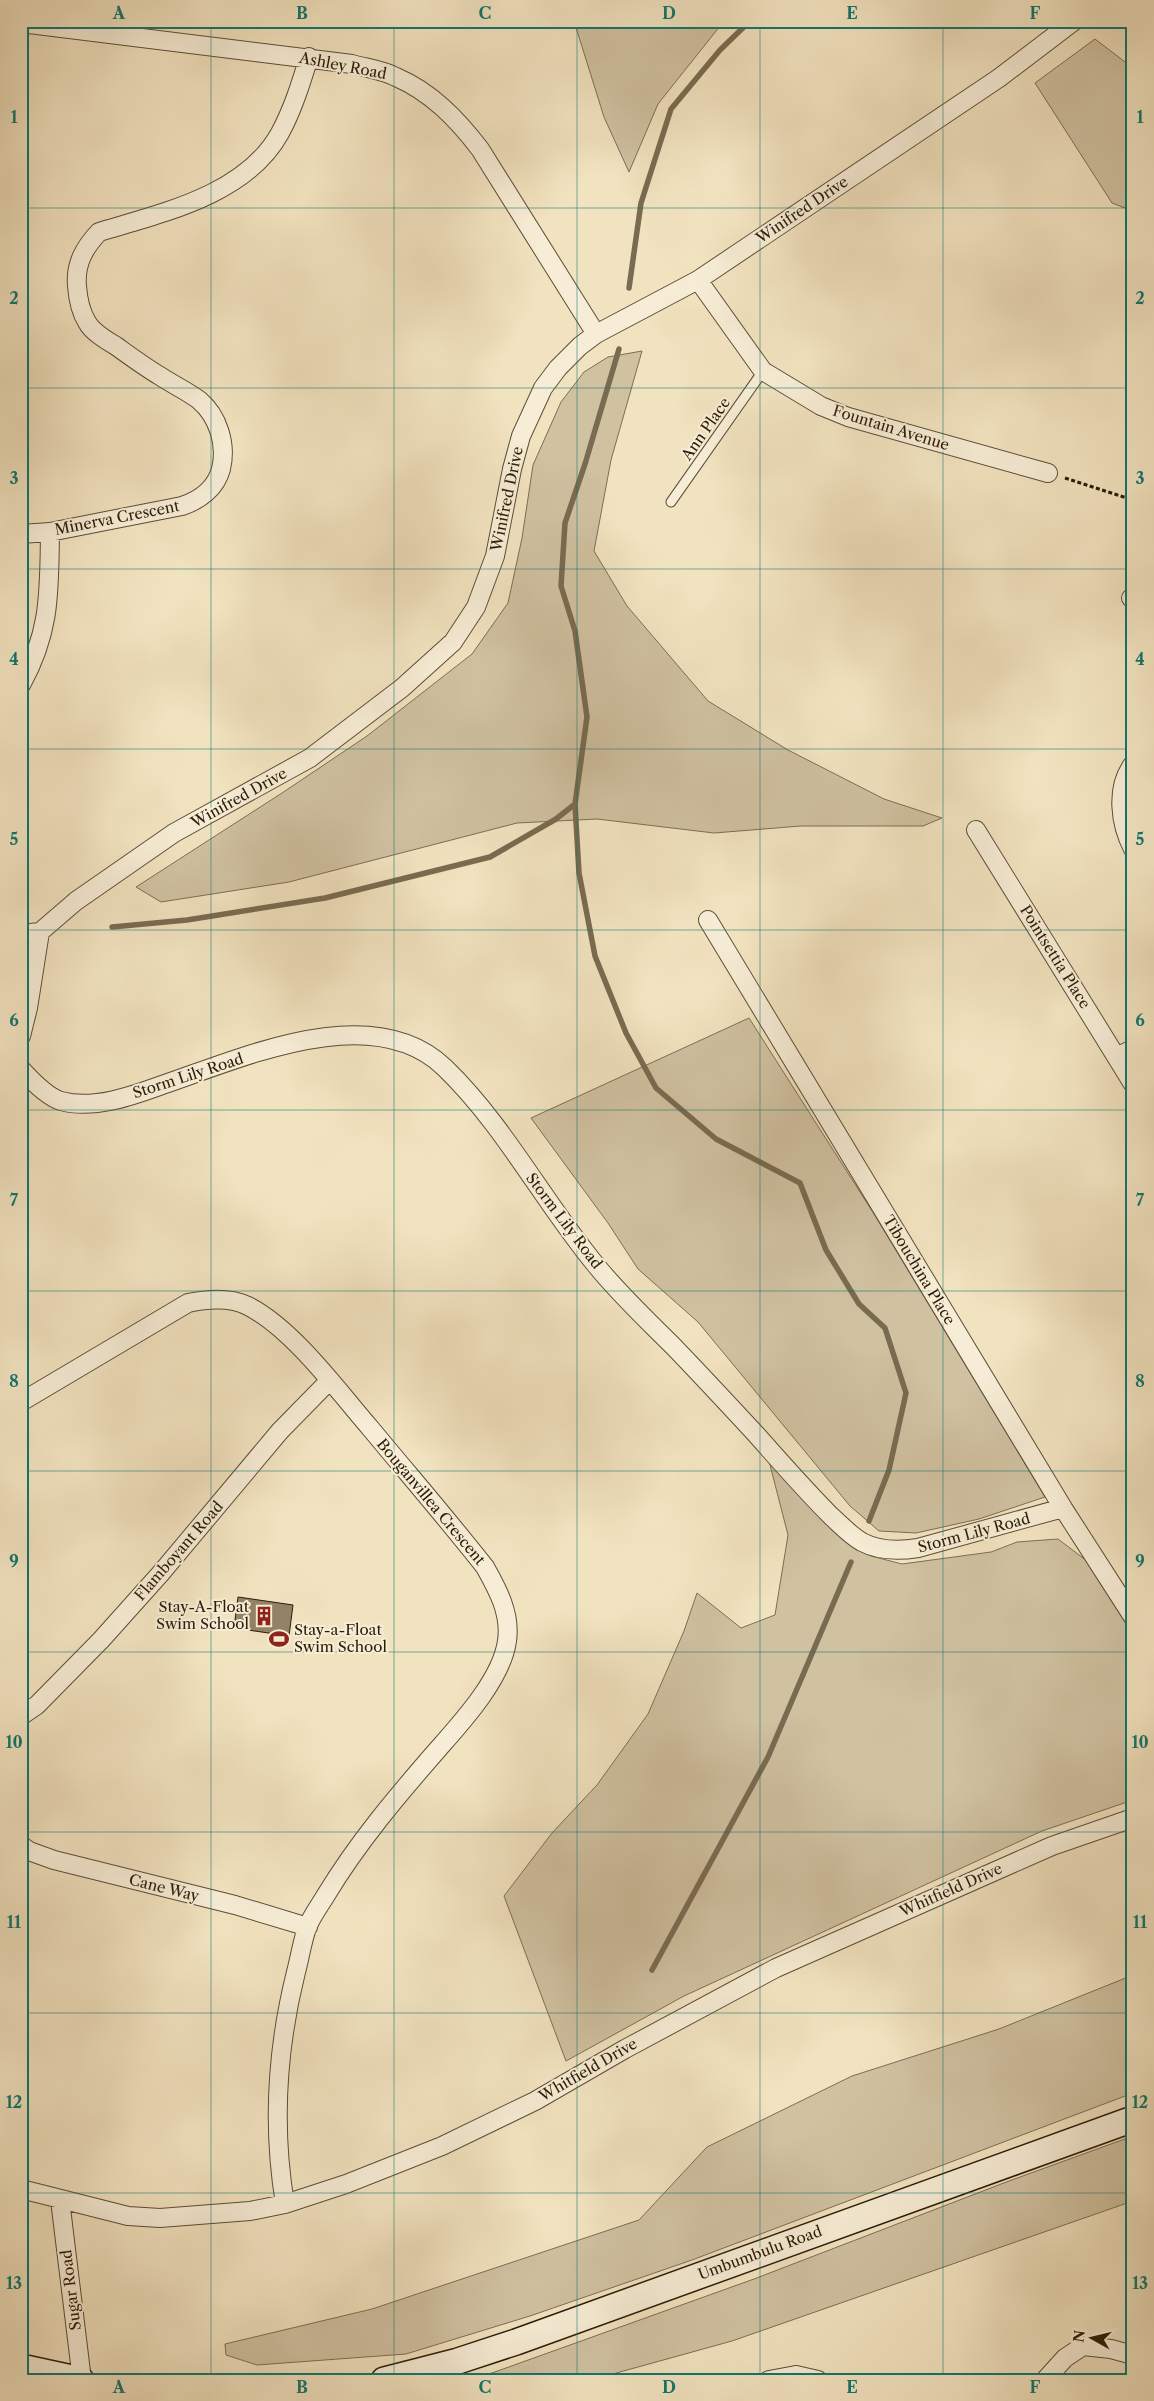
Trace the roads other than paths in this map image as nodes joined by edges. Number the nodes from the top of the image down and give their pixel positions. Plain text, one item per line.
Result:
1 (1074, 21) edge
2 (21, 23) edge
3 (309, 57) junction
4 (698, 280) junction
5 (596, 334) junction
6 (763, 371) junction
7 (1048, 473) road end
8 (671, 502) dead end
9 (50, 532) junction
10 (21, 534) edge
11 (21, 685) edge
12 (1133, 764) edge
13 (976, 830) dead end
14 (1133, 849) edge
15 (708, 920) dead end
16 (40, 932) junction
17 (21, 934) edge
18 (21, 1036) edge
19 (1133, 1049) edge
20 (1116, 1057) junction
21 (21, 1069) edge
22 (1133, 1084) edge
23 (330, 1380) junction
24 (21, 1402) edge
25 (1064, 1508) junction
26 (1133, 1617) edge
27 (21, 1716) edge
28 (1133, 1818) edge
29 (21, 1846) edge
30 (308, 1926) junction
31 (1133, 2119) edge
32 (21, 2189) edge
33 (60, 2200) junction
34 (285, 2204) junction
35 (1133, 2355) edge
36 (21, 2367) edge
37 (794, 2377) edge
38 (81, 2380) edge
39 (384, 2380) edge
40 (769, 2380) edge
41 (818, 2380) edge
42 (1045, 2380) edge

1 - 4 street, Winifred Drive
2 - 3 street, Ashley Road
3 - 5 street, Ashley Road
3 - 9 street, Minerva Crescent
4 - 5 street, Winifred Drive
4 - 6 street, Fountain Avenue
5 - 16 street, Winifred Drive
6 - 7 street, Fountain Avenue
6 - 8 lane, Ann Place
9 - 10 street, Minerva Crescent
9 - 11 street
12 - 14 street
13 - 20 street, Pointsettia Place
15 - 25 street, Tibouchina Place
16 - 17 street
16 - 18 street
19 - 20 street
20 - 22 street, Pointsettia Place
21 - 25 street, Storm Lily Road
23 - 24 street, Bouganvillea Crescent
23 - 27 street, Flamboyant Road
23 - 30 street, Bouganvillea Crescent
25 - 26 street, Tibouchina Place
28 - 34 street, Whitfield Drive
29 - 30 street, Cane Way
30 - 34 street, Bouganvillea Crescent
31 - 39 main road, Umbumbulu Road
32 - 33 street, Whitfield Drive
33 - 34 street, Whitfield Drive
33 - 38 street, Sugar Road
35 - 42 street
36 - 38 main road
37 - 40 street
37 - 41 street

